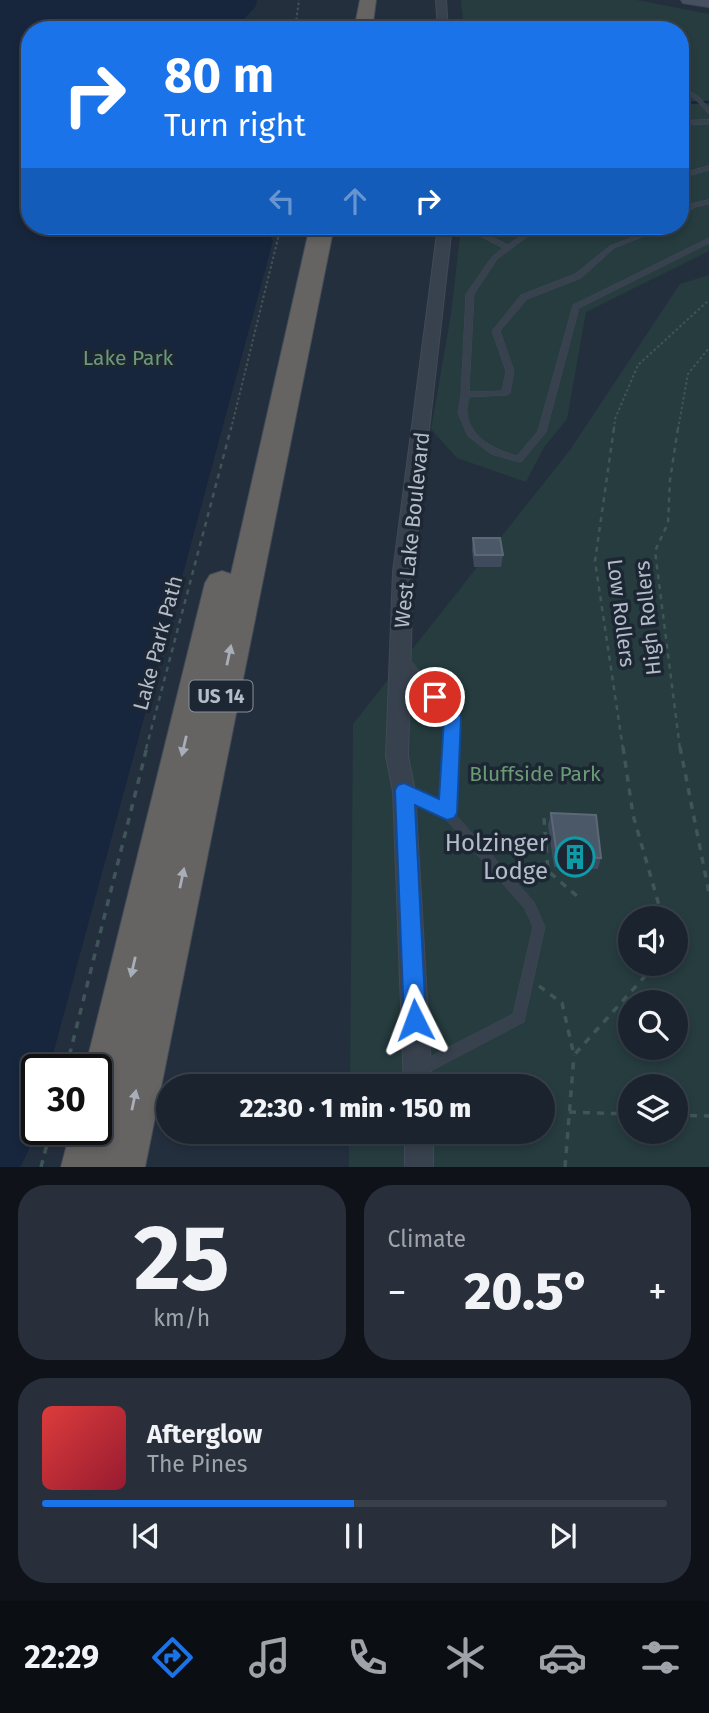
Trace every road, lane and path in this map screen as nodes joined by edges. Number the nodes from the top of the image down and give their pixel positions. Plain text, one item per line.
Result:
1 (299, 0) edge
2 (368, 0) edge
3 (441, 0) edge
4 (688, 0) edge
5 (709, 3) edge
6 (296, 21) edge
7 (364, 21) edge
8 (442, 21) edge
9 (689, 92) edge
10 (707, 109) edge
11 (709, 122) edge
12 (689, 123) edge
13 (709, 168) edge
14 (689, 174) edge
15 (709, 202) edge
16 (689, 208) edge
17 (279, 235) edge
18 (304, 235) edge
19 (320, 235) edge
20 (444, 235) edge
21 (482, 235) edge
22 (521, 235) edge
23 (643, 235) edge
24 (709, 240) edge
25 (508, 248) junction
26 (709, 300) edge
27 (709, 348) edge
28 (466, 395) junction
29 (400, 656) junction
30 (404, 790) junction
31 (447, 813) junction
32 (544, 818) dead end
33 (709, 893) edge
34 (577, 896) dead end
35 (659, 906) edge
36 (645, 976) edge
37 (528, 978) junction
38 (70, 1054) edge
39 (574, 1055) junction
40 (112, 1057) edge
41 (418, 1074) edge
42 (426, 1074) edge
43 (569, 1112) junction
44 (618, 1114) edge
45 (688, 1115) edge
46 (709, 1116) edge
47 (419, 1144) edge
48 (47, 1145) edge
49 (91, 1145) edge
50 (41, 1167) edge
51 (86, 1167) edge
52 (120, 1167) edge
53 (419, 1167) edge
54 (565, 1167) edge

1 - 6 path
2 - 7 highway
3 - 8 street
4 - 5 main road
9 - 10 lane
11 - 12 lane
13 - 14 lane
15 - 16 lane
17 - 38 path, Lake Park Path
18 -> 40 highway, US 14
52 -> 19 highway, US 14
20 - 29 street, West Lake Boulevard
21 - 25 lane
22 - 25 lane
23 - 28 lane
24 - 28 lane
25 - 28 lane
26 - 35 path, Low Rollers
27 - 33 path, High Rollers
29 - 30 street, West Lake Boulevard
29 - 31 lane
30 - 31 lane
30 - 41 street, West Lake Boulevard
31 - 37 lane
32 - 34 path
36 - 39 path
37 - 39 path
37 - 42 lane
39 - 43 path
43 - 44 path
43 - 54 path
45 - 46 path
47 - 53 street
48 - 50 path
49 - 51 highway, US 14

